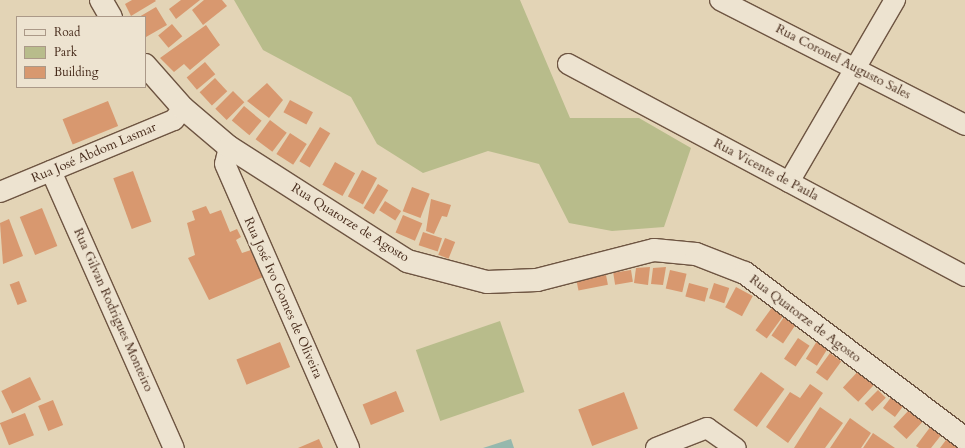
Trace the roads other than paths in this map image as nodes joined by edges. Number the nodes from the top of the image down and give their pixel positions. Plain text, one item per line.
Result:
1 (101, 0) edge
2 (720, 0) edge
3 (895, 0) edge
4 (110, 16) edge
5 (568, 64) dead end
6 (146, 66) edge
7 (858, 69) junction
8 (183, 108) junction
9 (965, 125) edge
10 (229, 147) junction
11 (51, 171) junction
12 (789, 182) junction
13 (0, 192) edge
14 (965, 276) edge
15 (965, 439) edge
16 (174, 448) edge
17 (349, 448) edge
18 (656, 448) edge
19 (736, 448) edge

1 - 4 street
2 - 7 street, Rua Coronel Augusto Sales
3 - 7 street
5 - 12 street, Rua Vicente de Paula
6 - 8 street, Rua Quatorze de Agosto
7 - 9 street, Rua Coronel Augusto Sales
7 - 12 street
8 - 10 street, Rua Quatorze de Agosto
8 - 11 street, Rua José Abdom Lasmar
10 - 15 street, Rua Quatorze de Agosto
10 - 17 street, Rua José Ivo Gomes de Oliveira
11 - 13 street, Rua José Abdom Lasmar
11 - 16 street, Rua Gilvan Rodrigues Monteiro
12 - 14 street, Rua Vicente de Paula
18 - 19 street

